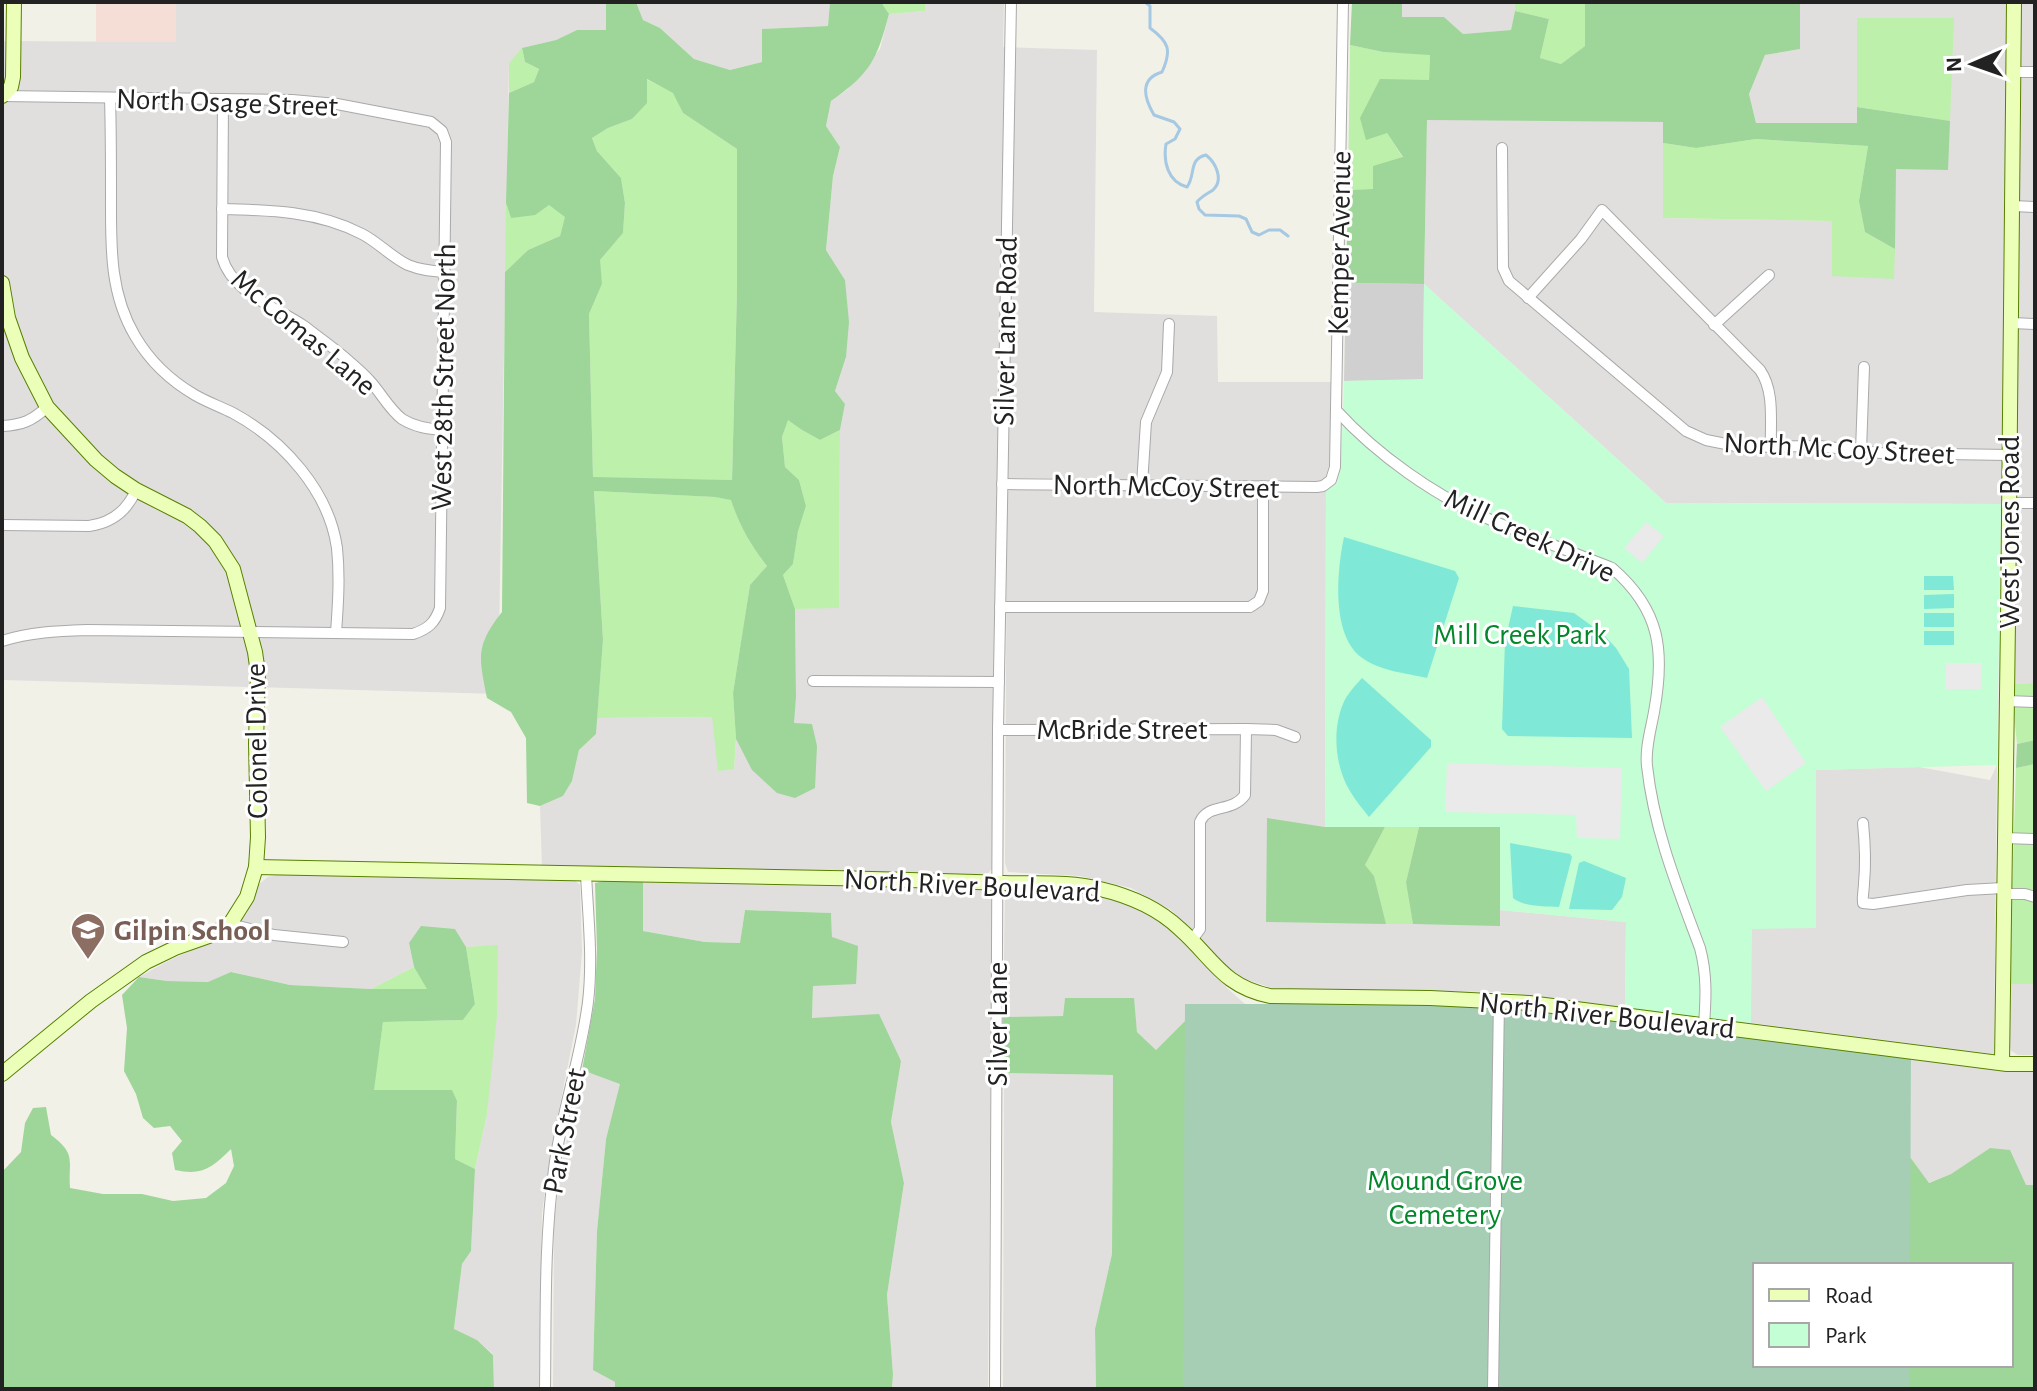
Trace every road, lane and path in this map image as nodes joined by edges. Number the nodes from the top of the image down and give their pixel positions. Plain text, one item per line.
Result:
1 (14, 2) edge
2 (1011, 2) edge
3 (1343, 2) edge
4 (2014, 2) edge
5 (2014, 72) junction
6 (2035, 72) edge
7 (2, 96) edge
8 (110, 98) junction
9 (223, 99) junction
10 (444, 135) joint
11 (1502, 148) dead end
12 (2013, 206) junction
13 (2035, 207) edge
14 (222, 209) junction
15 (445, 272) junction
16 (1769, 275) dead end
17 (2, 283) edge
18 (1528, 298) junction
19 (5, 318) edge
20 (2012, 323) junction
21 (1169, 324) dead end
22 (2035, 324) edge
23 (1714, 325) junction
24 (1864, 367) dead end
25 (47, 407) junction
26 (1336, 410) junction
27 (2, 426) edge
28 (443, 430) junction
29 (1771, 447) junction
30 (1861, 451) junction
31 (2009, 455) junction
32 (1329, 481) joint
33 (1002, 484) junction
34 (1142, 485) junction
35 (1263, 486) junction
36 (136, 490) junction
37 (2009, 503) junction
38 (2035, 503) edge
39 (2, 525) edge
40 (1000, 607) junction
41 (250, 633) junction
42 (336, 633) junction
43 (2, 641) edge
44 (999, 659) joint
45 (813, 681) dead end
46 (999, 682) junction
47 (2007, 701) junction
48 (2035, 702) edge
49 (1246, 729) junction
50 (998, 730) junction
51 (1295, 737) dead end
52 (1863, 823) dead end
53 (2004, 838) junction
54 (2035, 839) edge
55 (256, 867) junction
56 (586, 874) junction
57 (998, 883) junction
58 (2003, 891) junction
59 (2035, 897) edge
60 (230, 924) junction
61 (1192, 940) junction
62 (343, 942) dead end
63 (1499, 1000) junction
64 (1704, 1025) junction
65 (2002, 1063) junction
66 (2035, 1064) edge
67 (2, 1074) edge
68 (545, 1389) edge
69 (995, 1389) edge
70 (1493, 1389) edge

1 - 7 main road
2 - 33 street, Silver Lane Road
3 - 26 street, Kemper Avenue
4 - 5 main road, West Jones Road
5 - 6 street
5 - 12 main road, West Jones Road
7 - 8 street, North Osage Street
8 - 9 street, North Osage Street
8 - 42 street
9 - 10 street, North Osage Street
9 - 14 street, Mc Comas Lane
10 - 15 street, West 28th Street North
11 - 18 street, North Mc Coy Street
12 - 13 street
12 - 20 main road, West Jones Road
14 - 15 street
14 - 28 street, Mc Comas Lane
15 - 28 street, West 28th Street North
16 - 23 street
17 - 19 main road, Colonel Drive
18 - 23 street
18 - 29 street, North Mc Coy Street
19 - 25 main road, Colonel Drive
20 - 22 street
20 - 31 main road, West Jones Road
21 - 34 street
23 - 29 street
24 - 30 street
25 - 27 street
25 - 36 main road, Colonel Drive
26 - 32 street, Kemper Avenue
26 - 64 street, Mill Creek Drive
28 - 42 street, West 28th Street North
29 - 30 street, North Mc Coy Street
30 - 31 street, North Mc Coy Street
31 - 37 main road, West Jones Road
32 - 35 street, North McCoy Street
33 - 34 street, North McCoy Street
33 - 40 street, Silver Lane Road
34 - 35 street, North McCoy Street
35 - 40 street
36 - 39 street
36 - 41 main road, Colonel Drive
37 - 38 street
37 - 47 main road, West Jones Road
40 - 44 street, Silver Lane Road
41 - 42 street
41 - 43 street
41 - 55 main road, Colonel Drive
44 - 46 street, Silver Lane
45 - 46 street
46 - 50 street, Silver Lane
47 - 48 street
47 - 53 main road, West Jones Road
49 - 50 street, McBride Street
49 - 51 street, McBride Street
49 - 61 street
50 - 57 street, Silver Lane
52 - 58 street
53 - 54 street
53 - 58 main road, West Jones Road
55 - 56 main road, North River Boulevard
55 - 60 main road
56 - 57 main road, North River Boulevard
56 - 68 street, Park Street
57 - 61 main road, North River Boulevard
57 - 69 street, Silver Lane
58 - 59 street
58 - 65 main road, West Jones Road
60 - 62 street
60 - 67 main road
61 - 63 main road, North River Boulevard
63 - 64 main road, North River Boulevard
63 - 70 street
64 - 65 main road, North River Boulevard
65 - 66 main road, North River Boulevard

